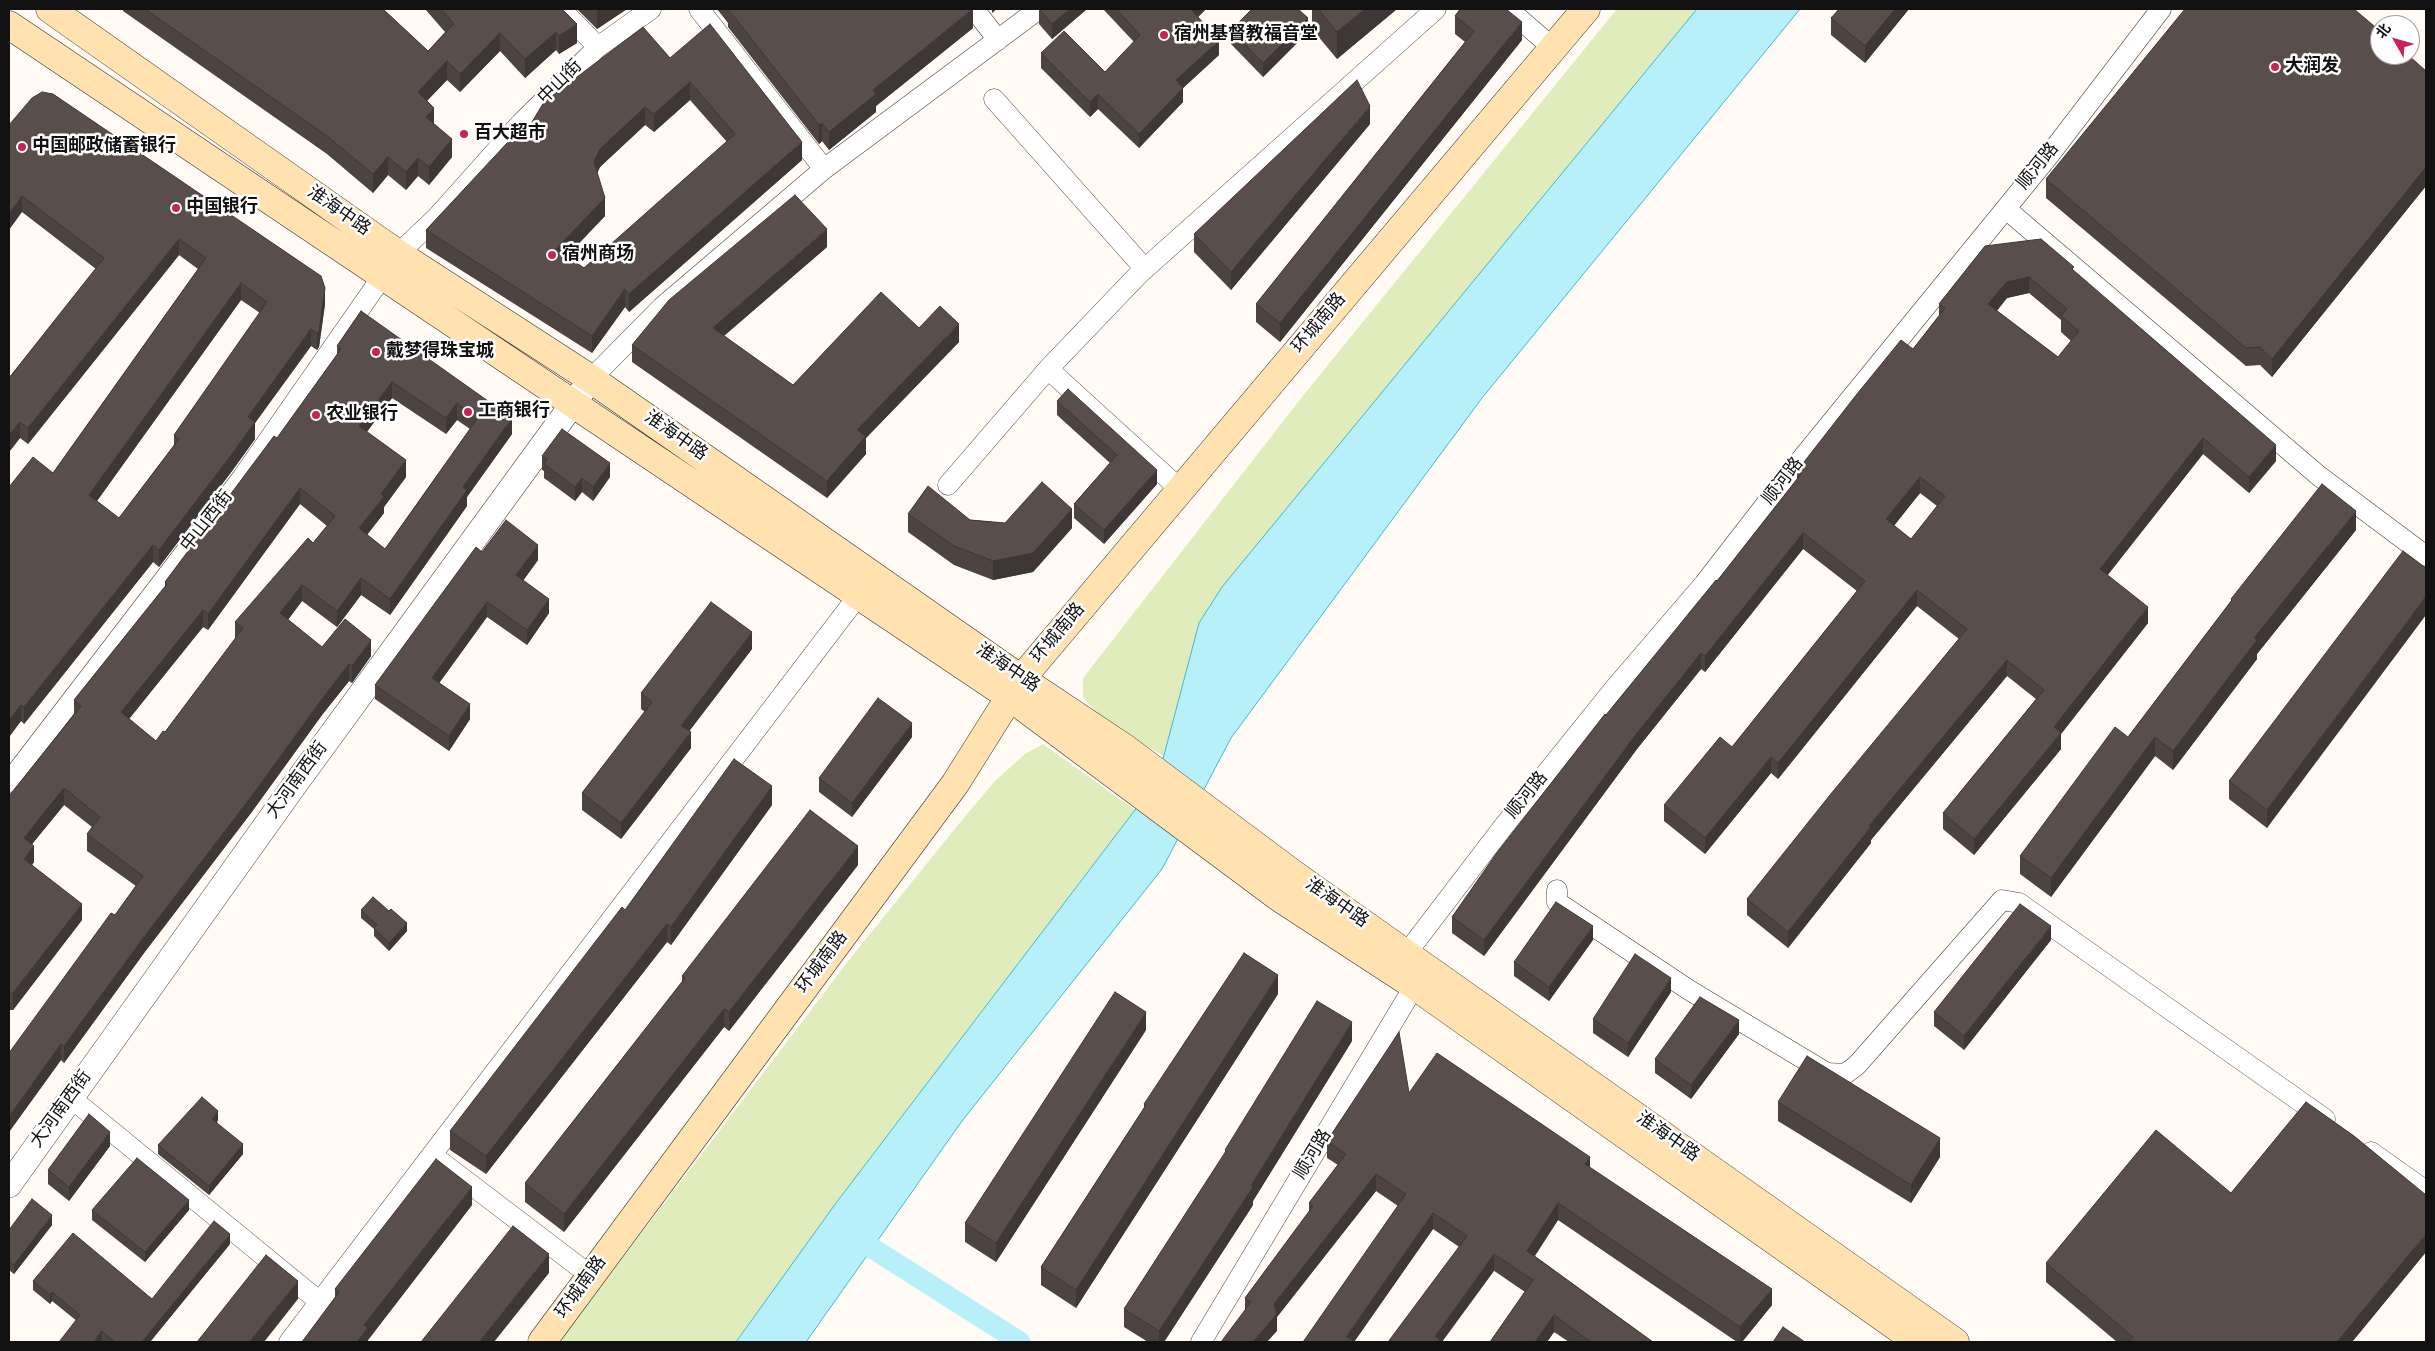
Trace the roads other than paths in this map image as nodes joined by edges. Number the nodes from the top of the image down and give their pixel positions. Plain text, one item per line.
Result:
1 (50, 9) edge
2 (561, 9) edge
3 (650, 9) edge
4 (699, 9) edge
5 (974, 9) edge
6 (1039, 9) edge
7 (1436, 9) edge
8 (1508, 9) edge
9 (1586, 9) edge
10 (2160, 9) edge
11 (9, 25) edge
12 (998, 40) junction
13 (598, 47) junction
14 (1553, 48) junction
15 (994, 99) dead end
16 (824, 169) junction
17 (2006, 209) junction
18 (398, 254) junction
19 (1145, 269) junction
20 (382, 277) junction
21 (1048, 370) junction
22 (591, 379) junction
23 (572, 404) junction
24 (948, 486) dead end
25 (1181, 490) junction
26 (2426, 556) edge
27 (858, 596) junction
28 (1016, 688) junction
29 (9, 782) edge
30 (1557, 890) dead end
31 (1416, 969) junction
32 (71, 1098) junction
33 (432, 1155) junction
34 (9, 1185) edge
35 (2426, 1191) edge
36 (591, 1276) junction
37 (320, 1302) junction
38 (289, 1342) edge
39 (542, 1342) edge
40 (1201, 1342) edge
41 (1918, 1342) edge
42 (1955, 1342) edge

1 - 18 main road, 淮海中路
2 - 13 street
3 - 13 street, 中山街
4 - 16 street
5 - 12 street
6 - 12 street
7 - 19 street
8 - 14 street
9 - 14 main road, 环城南路
10 - 17 street, 顺河路
11 - 20 main road, 淮海中路
12 - 16 street
13 - 18 street, 中山街
14 - 25 main road, 环城南路
15 - 19 street
16 - 22 street
17 - 26 street
17 - 31 street, 顺河路
18 - 20 street, 中山西街
18 - 22 main road, 淮海中路
19 - 21 street
20 - 23 main road, 淮海中路
20 - 29 street, 中山西街
21 - 24 street
21 - 25 street
22 - 23 street, 大河南西街
22 - 28 main road, 淮海中路
23 - 27 main road, 淮海中路
23 - 32 street, 大河南西街
25 - 28 main road, 环城南路
27 - 28 main road, 淮海中路
27 - 33 street
28 - 31 main road, 淮海中路
28 - 31 main road, 淮海中路
28 - 36 main road, 环城南路
30 - 35 street
31 - 40 street, 顺河路
31 - 41 main road, 淮海中路
31 - 42 main road, 淮海中路
32 - 34 street, 大河南西街
32 - 37 street
33 - 36 street
33 - 37 street
36 - 39 main road, 环城南路
37 - 38 street

